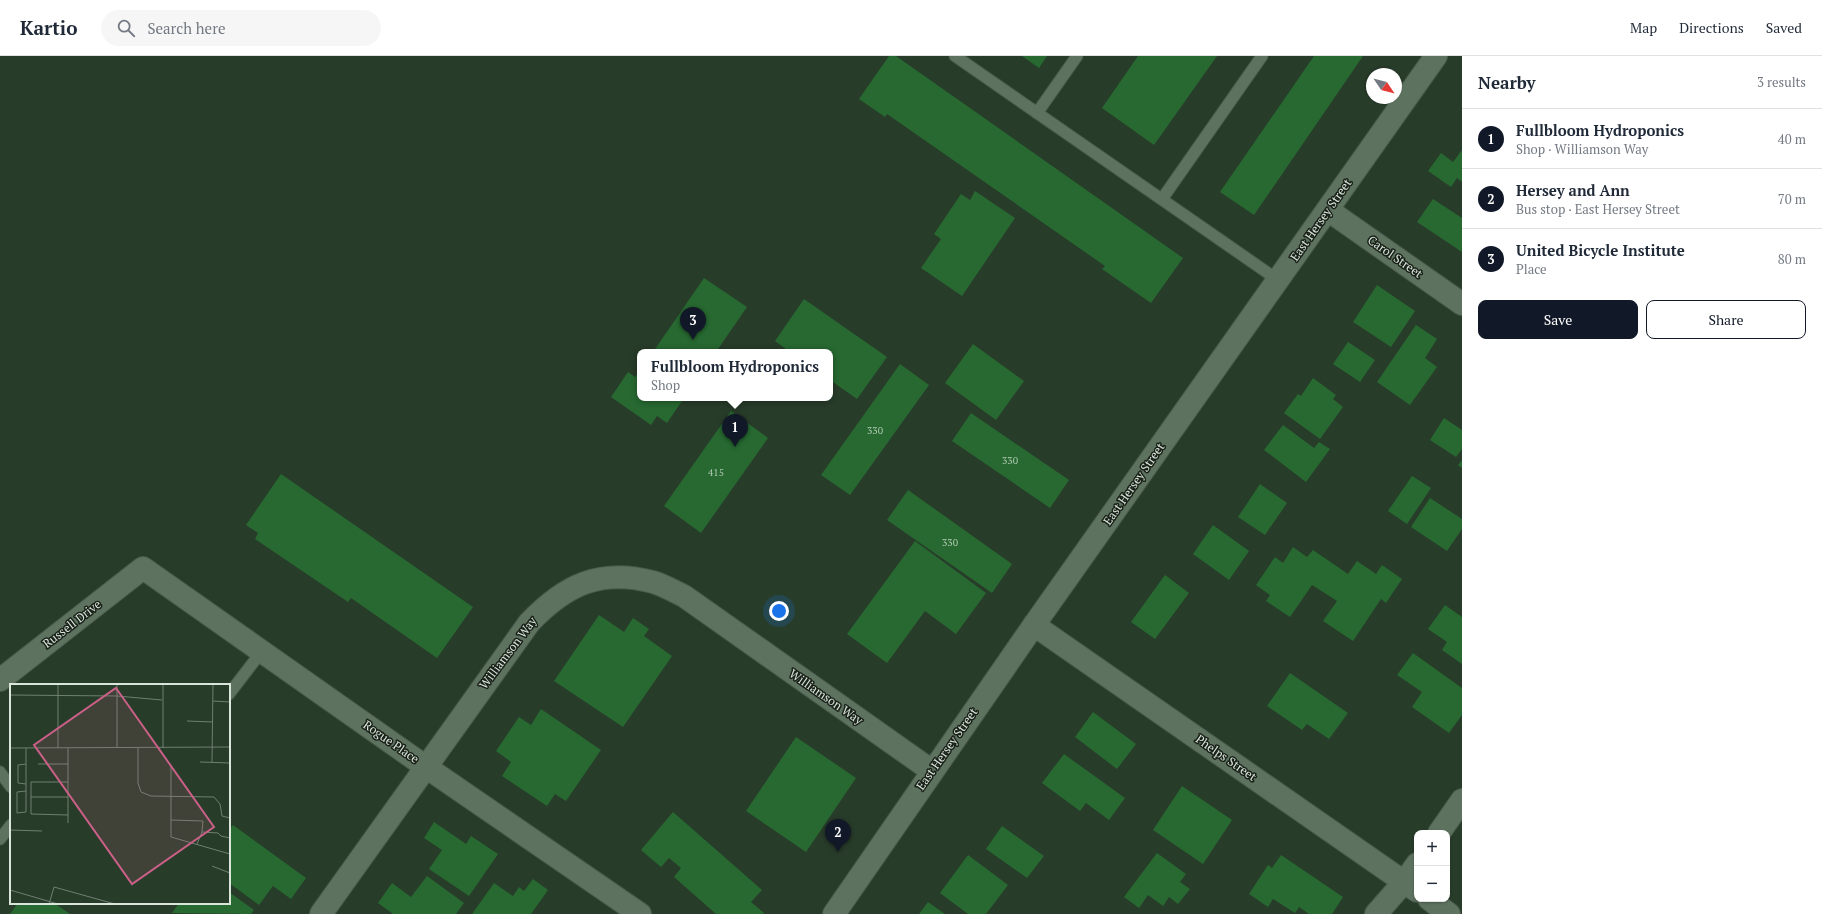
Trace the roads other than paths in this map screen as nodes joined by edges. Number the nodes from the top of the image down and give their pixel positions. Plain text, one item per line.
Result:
1 (956, 56) edge
2 (1077, 56) edge
3 (1262, 56) edge
4 (1436, 56) edge
5 (1037, 113) junction
6 (1162, 199) junction
7 (1328, 210) junction
8 (1278, 280) junction
9 (1462, 304) edge
10 (143, 568) joint
11 (1034, 625) junction
12 (262, 651) junction
13 (0, 680) edge
14 (230, 693) edge
15 (426, 767) junction
16 (932, 771) junction
17 (0, 772) edge
18 (10, 786) edge
19 (1462, 800) edge
20 (10, 826) edge
21 (1441, 830) edge
22 (0, 839) edge
23 (1416, 866) edge
24 (1411, 886) edge
25 (1433, 902) edge
26 (321, 914) edge
27 (640, 914) edge
28 (834, 914) edge
29 (1376, 914) edge
30 (1449, 914) edge

1 - 5 lane
2 - 5 lane
3 - 6 lane
4 - 7 street, East Hersey Street
5 - 6 lane
6 - 8 lane
7 - 8 street, East Hersey Street
7 - 9 street, Carol Street
8 - 11 street, East Hersey Street
10 - 12 street, Rogue Place
10 - 13 street, Russell Drive
11 - 16 street, East Hersey Street
11 - 24 street, Phelps Street
12 - 14 lane
12 - 15 street, Rogue Place
15 - 16 street, Williamson Way
15 - 26 street, Williamson Way
15 - 27 street, Rogue Place
16 - 28 street, East Hersey Street
17 - 18 lane
19 - 21 street
20 - 22 lane
23 - 24 street
24 - 29 street
25 - 30 street

